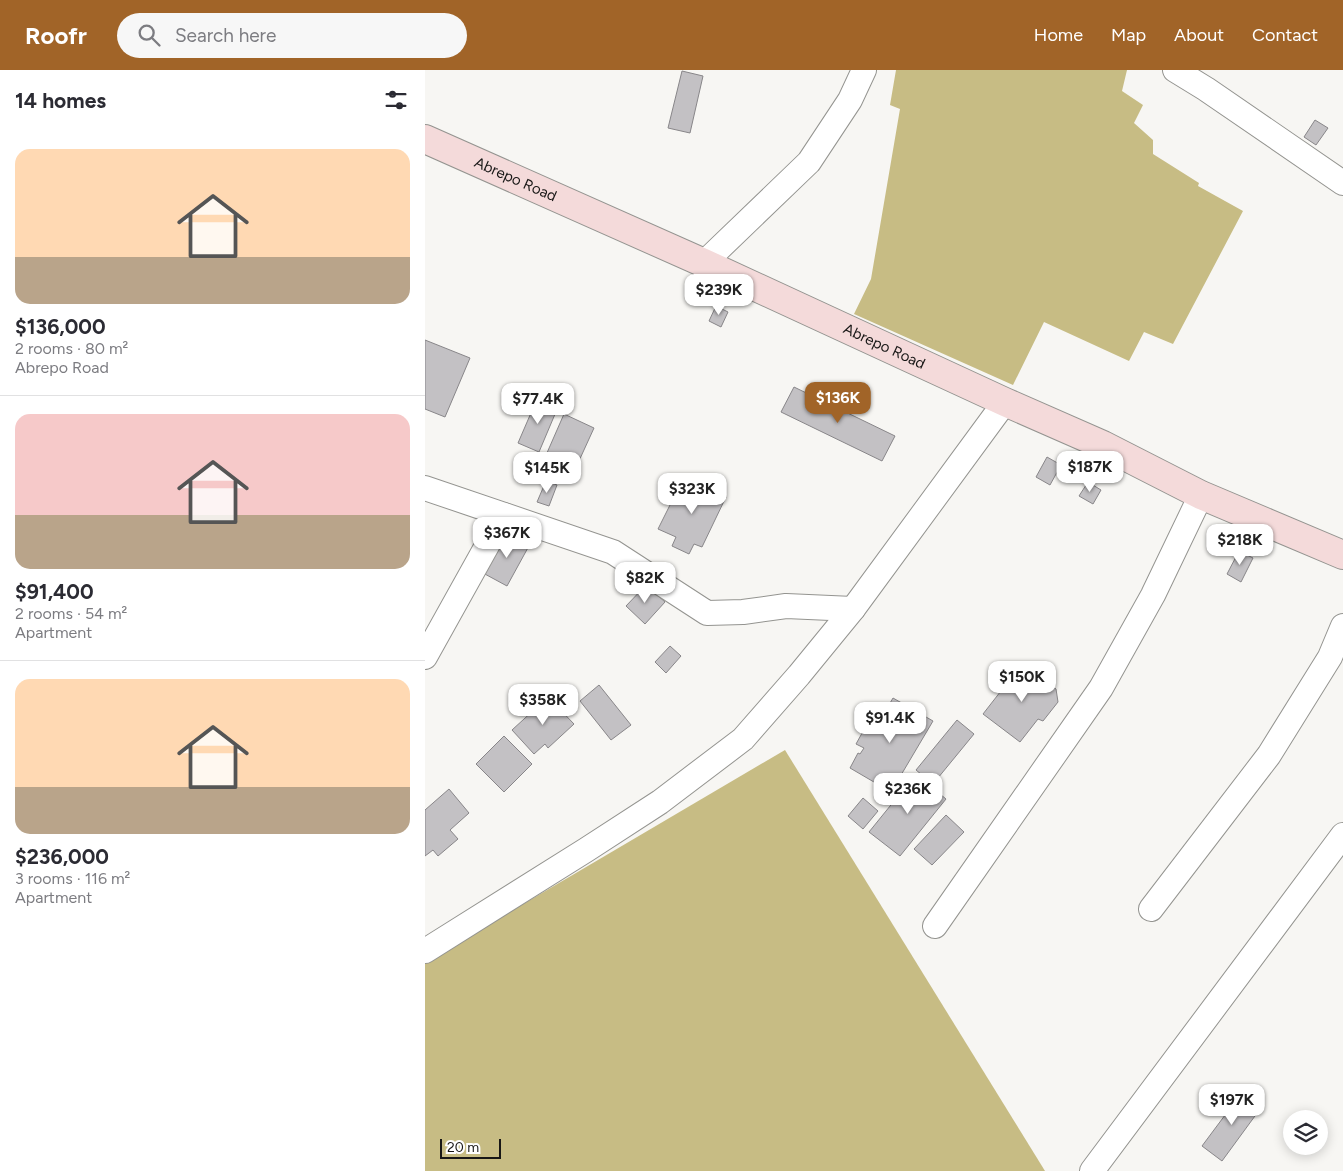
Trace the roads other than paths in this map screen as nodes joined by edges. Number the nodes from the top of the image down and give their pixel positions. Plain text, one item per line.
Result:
1 (863, 70) edge
2 (1175, 70) edge
3 (425, 139) edge
4 (1343, 183) edge
5 (704, 264) junction
6 (1005, 402) junction
7 (425, 488) edge
8 (1201, 495) junction
9 (504, 515) junction
10 (1343, 555) edge
11 (853, 609) junction
12 (1343, 626) edge
13 (425, 658) edge
14 (1343, 835) edge
15 (1151, 910) dead end
16 (935, 926) dead end
17 (425, 951) edge
18 (1092, 1171) edge

1 - 5 street
2 - 4 street
3 - 5 main road, Abrepo Road
5 - 6 main road, Abrepo Road
6 - 8 main road, Abrepo Road
6 - 11 street
7 - 9 street
8 - 10 main road, Abrepo Road
8 - 16 street
9 - 11 street
9 - 13 street
11 - 17 street
12 - 15 street
14 - 18 street

